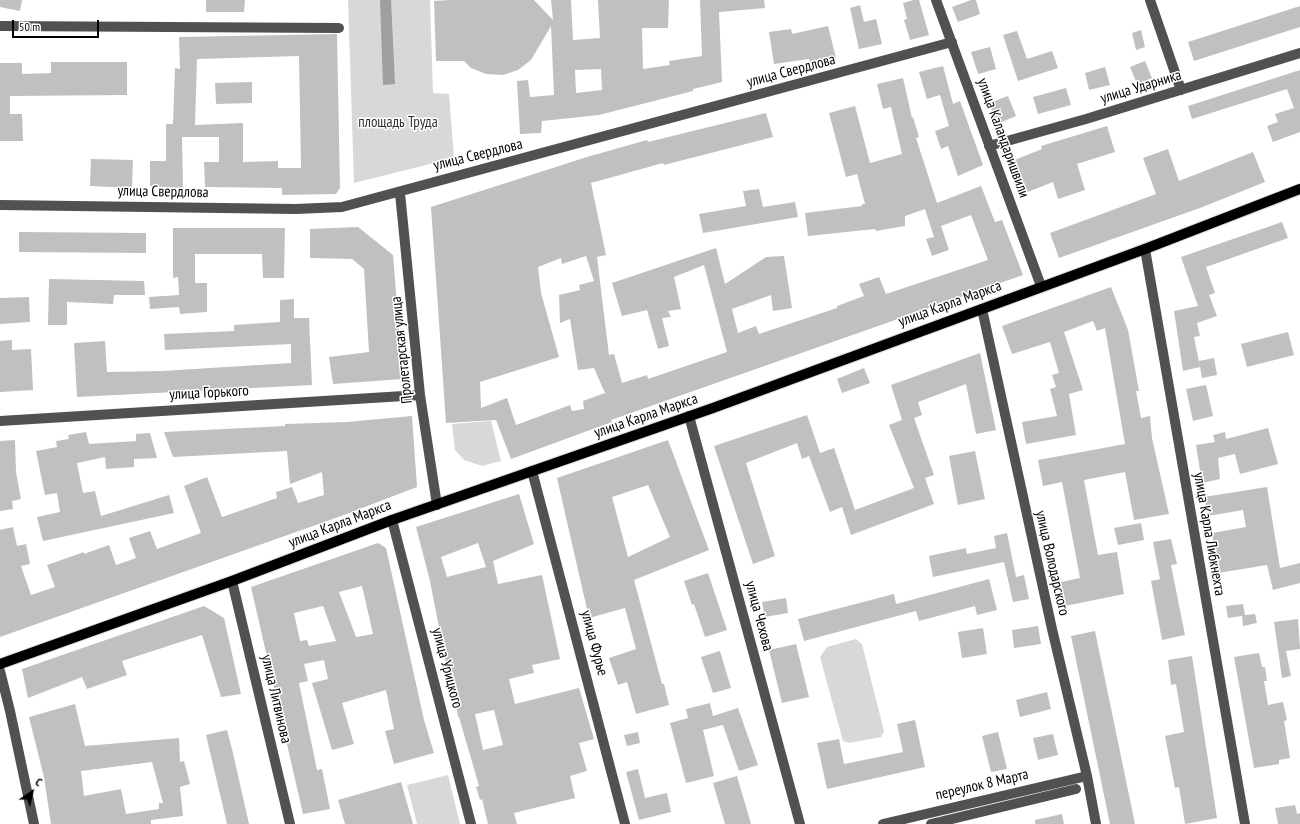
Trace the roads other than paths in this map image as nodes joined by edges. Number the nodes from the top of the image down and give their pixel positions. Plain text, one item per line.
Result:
1 (936, 0) edge
2 (1150, 0) edge
3 (0, 26) edge
4 (338, 28) dead end
5 (952, 42) junction
6 (1300, 53) edge
7 (1181, 90) junction
8 (990, 146) junction
9 (1300, 189) edge
10 (400, 192) junction
11 (0, 206) edge
12 (1145, 249) junction
13 (1041, 286) junction
14 (982, 308) junction
15 (420, 395) junction
16 (690, 416) junction
17 (0, 421) edge
18 (532, 471) junction
19 (437, 505) junction
20 (392, 520) junction
21 (232, 581) junction
22 (0, 664) edge
23 (0, 671) edge
24 (1087, 776) junction
25 (1076, 789) dead end
26 (34, 824) edge
27 (290, 824) edge
28 (471, 824) edge
29 (626, 824) edge
30 (800, 824) edge
31 (884, 824) edge
32 (931, 824) edge
33 (1096, 824) edge
34 (1245, 824) edge

1 - 5 street, улица Каландаришвили
2 - 7 street
3 - 4 street
5 - 8 street, улица Каландаришвили
5 - 10 street, улица Свердлова
6 - 7 street, улица Ударника
7 - 8 street, улица Ударника
8 - 13 street, улица Каландаришвили
9 - 12 main road, улица Карла Маркса
10 - 11 street, улица Свердлова
10 - 15 street, Пролетарская улица
12 - 13 main road, улица Карла Маркса
12 - 34 street, улица Карла Либкнехта
13 - 14 main road, улица Карла Маркса
14 - 16 main road, улица Карла Маркса
14 - 24 street, улица Володарского
15 - 17 street, улица Горького
15 - 19 street, Пролетарская улица
16 - 18 main road, улица Карла Маркса
16 - 30 street, улица Чехова
18 - 19 main road, улица Карла Маркса
18 - 29 street, улица Фурье
19 - 20 main road, улица Карла Маркса
20 - 21 main road, улица Карла Маркса
20 - 28 street, улица Урицкого
21 - 22 main road, улица Карла Маркса
21 - 27 street, улица Литвинова
23 - 26 street
24 - 31 street, переулок 8 Марта
24 - 33 street, улица Володарского
25 - 32 street

